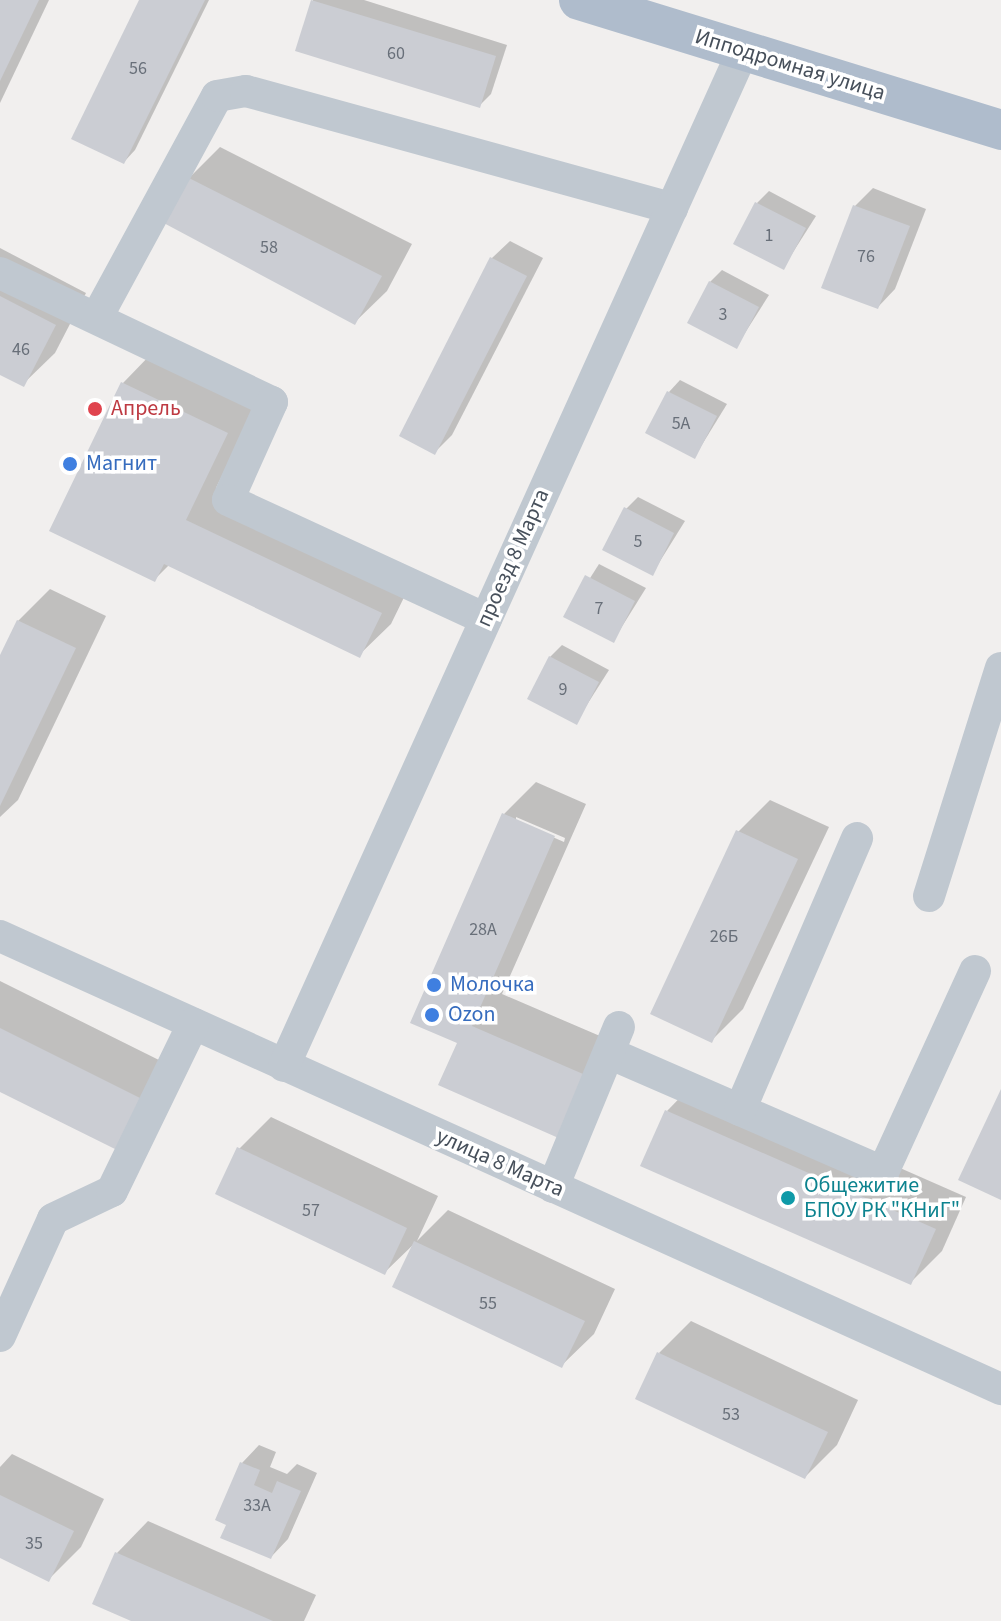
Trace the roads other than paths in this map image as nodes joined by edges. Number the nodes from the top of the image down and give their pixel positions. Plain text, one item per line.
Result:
1 (579, 0) edge
2 (743, 51) junction
3 (1001, 130) edge
4 (672, 208) junction
5 (0, 273) edge
6 (97, 317) junction
7 (486, 619) junction
8 (1001, 668) edge
9 (857, 838) dead end
10 (929, 896) dead end
11 (0, 936) edge
12 (975, 971) dead end
13 (193, 1024) junction
14 (284, 1066) junction
15 (740, 1110) junction
16 (553, 1187) junction
17 (0, 1336) edge
18 (1001, 1389) edge

1 - 2 main road, Ипподромная улица
2 - 3 main road, Ипподромная улица
2 - 4 street, проезд 8 Марта
4 - 6 street
4 - 7 street, проезд 8 Марта
5 - 6 street
6 - 7 street
7 - 14 street, проезд 8 Марта
8 - 10 street
9 - 15 street
11 - 13 street, улица 8 Марта
12 - 15 street
13 - 14 street, улица 8 Марта
13 - 17 street
14 - 16 street, улица 8 Марта
15 - 16 street
16 - 18 street, улица 8 Марта

